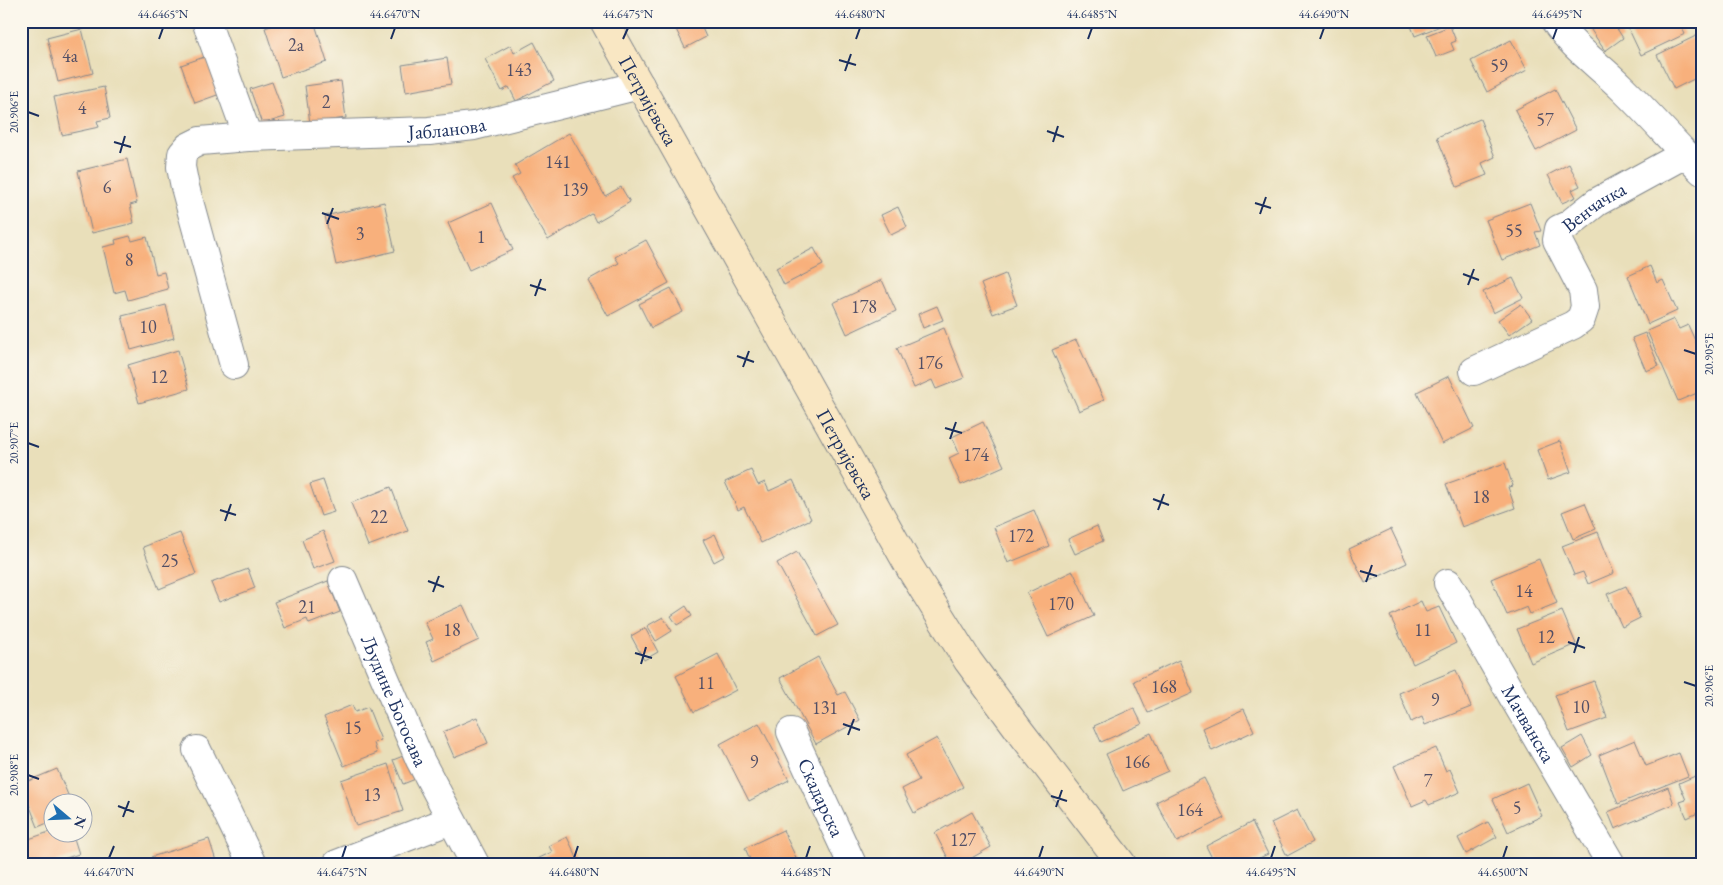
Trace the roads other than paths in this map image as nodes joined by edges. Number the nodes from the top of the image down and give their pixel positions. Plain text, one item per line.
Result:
1 (206, 21) edge
2 (604, 21) edge
3 (1555, 21) edge
4 (640, 85) junction
5 (248, 137) junction
6 (1693, 162) edge
7 (234, 365) dead end
8 (1474, 371) dead end
9 (343, 580) dead end
10 (1448, 583) dead end
11 (791, 732) dead end
12 (196, 750) dead end
13 (451, 820) junction
14 (252, 864) edge
15 (337, 864) edge
16 (475, 864) edge
17 (852, 864) edge
18 (1122, 864) edge
19 (1611, 864) edge

1 - 5 street
2 - 4 main road, Петријевска
3 - 6 street, Венчачка
4 - 5 street, Јабланова
4 - 18 main road, Петријевска
5 - 7 street, Јабланова
6 - 8 street, Венчачка
9 - 13 street, Људине Богосава
10 - 19 street, Мачванска
11 - 17 street, Скадарска
12 - 14 street
13 - 15 street
13 - 16 street, Људине Богосава

